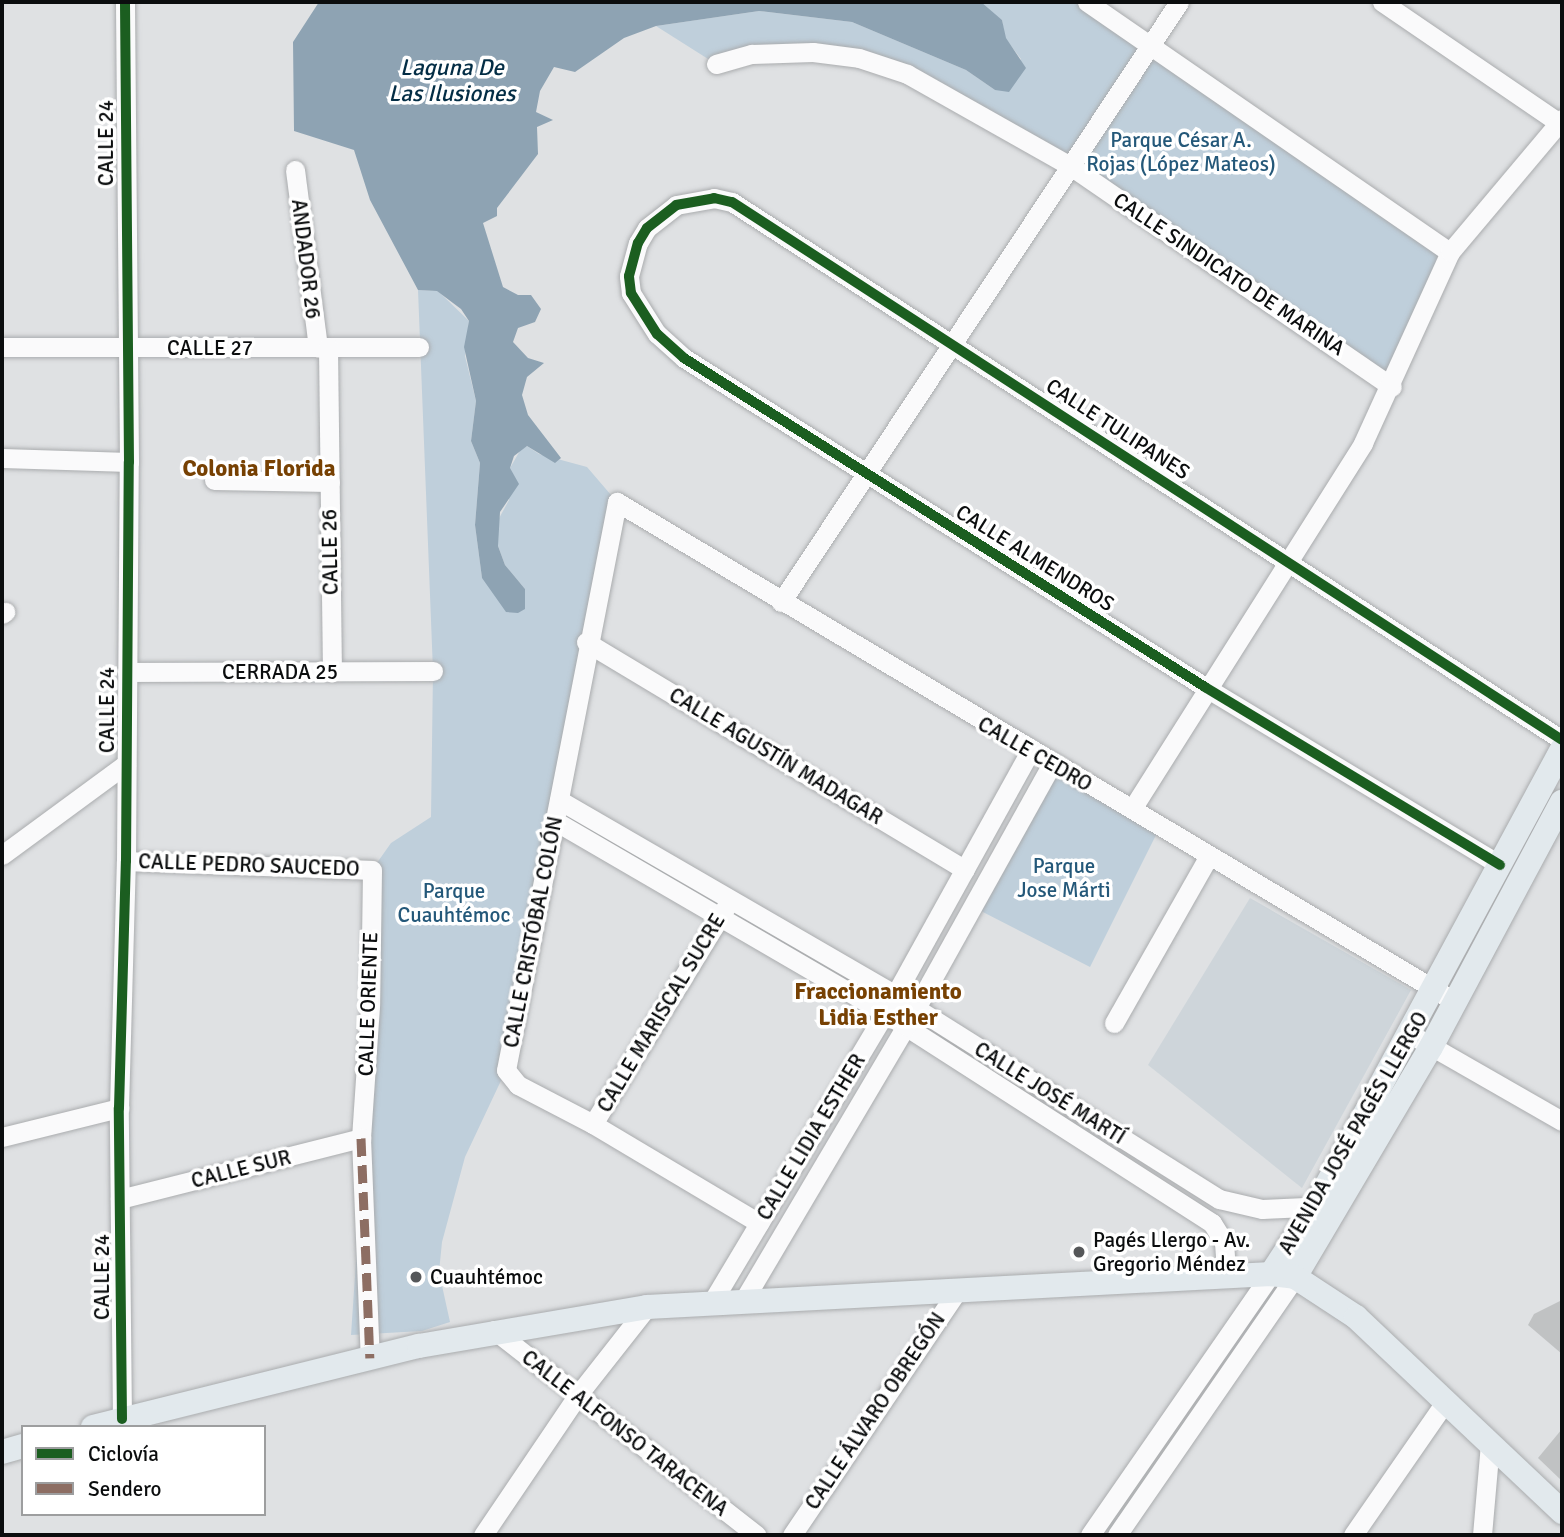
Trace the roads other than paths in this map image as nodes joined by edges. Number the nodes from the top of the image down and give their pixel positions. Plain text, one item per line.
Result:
1 (125, 2) edge
2 (1087, 2) edge
3 (1179, 2) edge
4 (1382, 2) edge
5 (1152, 42) junction
6 (716, 64) dead end
7 (1560, 121) edge
8 (1072, 167) junction
9 (295, 170) dead end
10 (647, 228) joint
11 (1450, 252) junction
12 (954, 345) junction
13 (2, 347) edge
14 (419, 347) dead end
15 (323, 348) junction
16 (125, 349) junction
17 (1392, 387) junction
18 (2, 458) edge
19 (129, 462) junction
20 (867, 476) junction
21 (214, 480) dead end
22 (330, 482) junction
23 (617, 502) joint
24 (1289, 564) junction
25 (781, 602) junction
26 (586, 642) junction
27 (433, 671) dead end
28 (127, 672) junction
29 (332, 672) junction
30 (1205, 687) junction
31 (1562, 740) edge
32 (1562, 748) edge
33 (1030, 751) junction
34 (126, 764) junction
35 (1051, 765) junction
36 (559, 800) junction
37 (1562, 802) edge
38 (1132, 809) junction
39 (555, 821) junction
40 (2, 855) edge
41 (1209, 856) junction
42 (127, 861) junction
43 (1500, 865) junction
44 (372, 870) joint
45 (965, 870) junction
46 (724, 910) junction
47 (1445, 996) junction
48 (890, 1004) junction
49 (915, 1008) junction
50 (1114, 1023) dead end
51 (906, 1026) junction
52 (1410, 1034) junction
53 (1432, 1047) junction
54 (119, 1108) junction
55 (1562, 1121) edge
56 (593, 1124) junction
57 (2, 1137) edge
58 (361, 1138) junction
59 (121, 1199) junction
60 (1327, 1206) junction
61 (759, 1223) junction
62 (1226, 1274) junction
63 (1283, 1276) junction
64 (959, 1288) junction
65 (745, 1298) junction
66 (712, 1302) junction
67 (647, 1307) junction
68 (494, 1330) junction
69 (370, 1358) junction
70 (578, 1396) junction
71 (1445, 1402) junction
72 (122, 1419) junction
73 (100, 1425) edge
74 (1490, 1444) junction
75 (21, 1447) edge
76 (2, 1452) edge
77 (1562, 1512) edge
78 (483, 1535) edge
79 (756, 1535) edge
80 (792, 1535) edge
81 (1090, 1535) edge
82 (1116, 1535) edge
83 (1353, 1535) edge
84 (1482, 1535) edge

1 - 16 street, CALLE 24
2 - 5 street
3 - 5 street
4 - 7 street
5 - 8 street
5 - 11 street
6 - 8 street, CALLE SINDICATO DE MARINA
7 - 11 street
8 - 12 street
8 - 17 street, CALLE SINDICATO DE MARINA
9 - 15 street, ANDADOR 26
10 - 12 street, CALLE TULIPANES
10 - 20 street, CALLE ALMENDROS
11 - 17 street
12 - 20 street
12 - 24 street, CALLE TULIPANES
13 - 16 street, CALLE 27
14 - 15 street, CALLE 27
15 - 16 street, CALLE 27
15 - 22 street, CALLE 26
16 - 19 street, CALLE 24
17 - 24 street
18 - 19 street
19 - 28 street, CALLE 24
20 - 25 street
20 - 30 street, CALLE ALMENDROS
21 - 22 street
22 - 29 street, CALLE 26
23 - 25 street, CALLE CEDRO
23 - 26 street, CALLE CRISTÓBAL COLÓN
24 - 30 street
24 - 31 street, CALLE TULIPANES
25 - 33 street, CALLE CEDRO
26 - 36 street, CALLE CRISTÓBAL COLÓN
26 - 45 street, CALLE AGUSTÍN MADAGAR
27 - 29 street, CERRADA 25
28 - 29 street, CERRADA 25
28 - 34 street, CALLE 24
30 - 38 street
30 - 43 street, CALLE ALMENDROS
32 - 43 main road, AVENIDA JOSÉ PAGÉS LLERGO
33 - 35 street, CALLE CEDRO
33 - 45 street, CALLE LIDIA ESTHER
34 - 40 street
34 - 42 street, CALLE 24
35 - 38 street, CALLE CEDRO
35 - 49 street, CALLE LIDIA ESTHER
36 - 39 street, CALLE CRISTÓBAL COLÓN
36 - 46 street, CALLE JOSÉ MARTÍ
37 - 47 main road, AVENIDA JOSÉ PAGÉS LLERGO
38 - 41 street, CALLE CEDRO
39 - 46 street, CALLE JOSÉ MARTÍ
39 - 56 street, CALLE CRISTÓBAL COLÓN
41 - 47 street, CALLE CEDRO
41 - 50 street
42 - 44 street, CALLE PEDRO SAUCEDO
42 - 54 street, CALLE 24
43 - 47 main road, AVENIDA JOSÉ PAGÉS LLERGO
44 - 58 street, CALLE ORIENTE
45 - 48 street, CALLE LIDIA ESTHER
46 - 48 street, CALLE JOSÉ MARTÍ
46 - 56 street, CALLE MARISCAL SUCRE
47 - 52 main road, AVENIDA JOSÉ PAGÉS LLERGO
47 - 53 main road, AVENIDA JOSÉ PAGÉS LLERGO
48 - 49 street, CALLE JOSÉ MARTÍ
48 - 51 street, CALLE JOSÉ MARTÍ
48 - 61 street, CALLE LIDIA ESTHER
49 - 51 street, CALLE LIDIA ESTHER
49 - 60 street, CALLE JOSÉ MARTÍ
51 - 62 street, CALLE JOSÉ MARTÍ
51 - 65 street, CALLE LIDIA ESTHER
52 - 53 street
52 - 60 main road, AVENIDA JOSÉ PAGÉS LLERGO
53 - 55 street
53 - 60 main road, AVENIDA JOSÉ PAGÉS LLERGO
54 - 57 street
54 - 59 street, CALLE 24
56 - 61 street, CALLE CRISTÓBAL COLÓN
58 - 59 street, CALLE SUR
58 - 69 street, CALLE ORIENTE
59 - 72 street, CALLE 24
60 - 63 main road, AVENIDA JOSÉ PAGÉS LLERGO
61 - 66 street, CALLE LIDIA ESTHER
62 - 63 main road
62 - 64 main road
63 - 71 main road
63 - 81 street, AVENIDA JOSÉ PAGÉS LLERGO
63 - 82 street, AVENIDA JOSÉ PAGÉS LLERGO
64 - 65 main road
64 - 80 street, CALLE ÁLVARO OBREGÓN
65 - 66 main road
66 - 67 main road
67 - 68 main road
67 - 70 street
68 - 69 main road
68 - 70 street, CALLE ALFONSO TARACENA
69 - 72 main road
70 - 78 street
70 - 79 street, CALLE ALFONSO TARACENA
71 - 74 main road
71 - 83 street
72 - 73 main road
74 - 77 main road
74 - 84 street
75 - 76 main road

